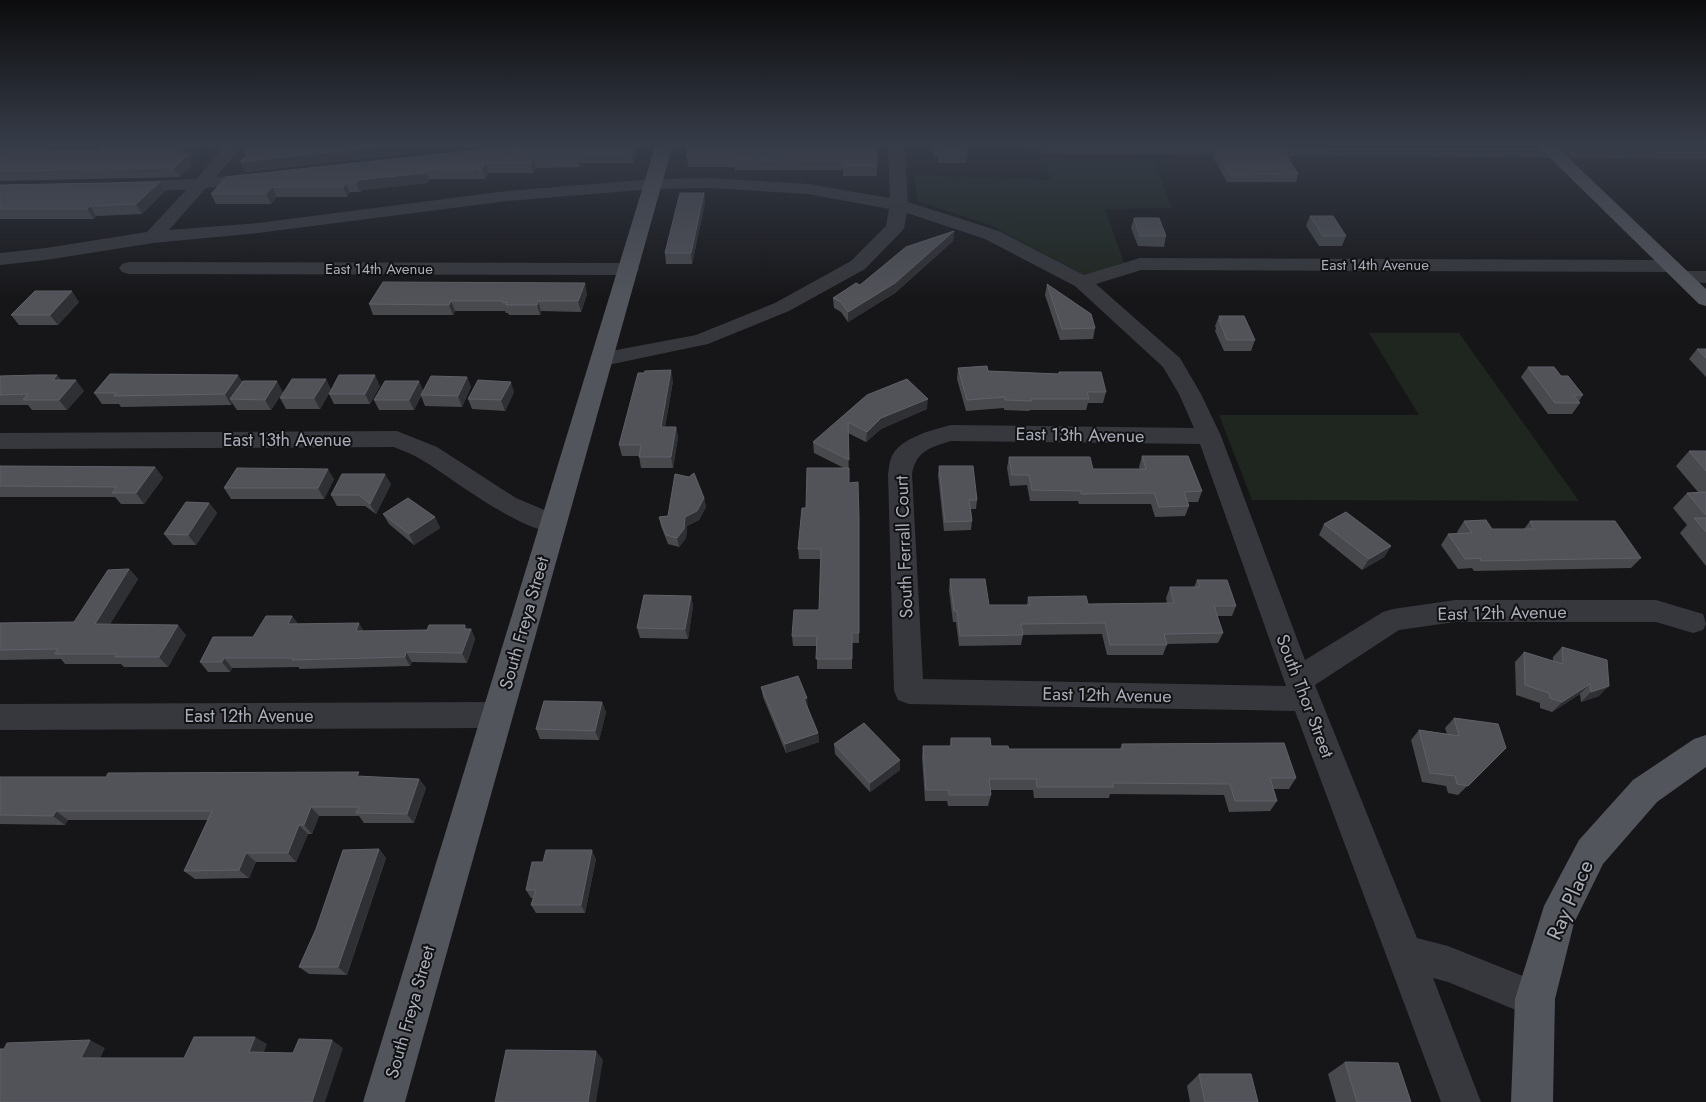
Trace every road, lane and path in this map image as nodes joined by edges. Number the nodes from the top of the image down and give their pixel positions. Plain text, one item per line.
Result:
1 (188, 195) edge
2 (514, 195) edge
3 (650, 195) edge
4 (842, 195) edge
5 (898, 195) edge
6 (1597, 195) edge
7 (898, 206) junction
8 (153, 237) junction
9 (0, 259) edge
10 (129, 268) dead end
11 (629, 269) junction
12 (1677, 272) junction
13 (1706, 277) edge
14 (1082, 282) junction
15 (1706, 300) edge
16 (602, 359) junction
17 (951, 433) joint
18 (1209, 436) junction
19 (0, 441) edge
20 (552, 524) junction
21 (1693, 622) dead end
22 (1301, 690) junction
23 (909, 691) joint
24 (498, 715) junction
25 (0, 717) edge
26 (1706, 749) edge
27 (1405, 953) junction
28 (1535, 999) junction
29 (384, 1102) edge
30 (1461, 1102) edge
31 (1532, 1102) edge

1 - 8 street
2 - 8 street, South Thor Street
3 - 11 main road, South Freya Street
4 - 7 street, South Thor Street
5 - 7 street
6 - 12 main road
7 - 14 street, South Thor Street
7 - 16 street
8 - 9 street, South Thor Street
10 - 11 street, East 14th Avenue
11 - 16 main road, South Freya Street
12 - 13 street, East 14th Avenue
12 - 14 street, East 14th Avenue
12 - 15 main road
14 - 18 street, South Thor Street
16 - 20 main road, South Freya Street
17 - 18 street, East 13th Avenue
17 - 23 street, South Ferrall Court
18 - 22 street, South Thor Street
19 - 20 street, East 13th Avenue
20 - 24 main road, South Freya Street
21 - 22 street, East 12th Avenue
22 - 23 street, East 12th Avenue
22 - 27 street, South Thor Street
24 - 25 street, East 12th Avenue
24 - 29 main road, South Freya Street
26 - 28 main road, Ray Place
27 - 28 street
27 - 30 street, South Thor Street
28 - 31 main road, Ray Place

